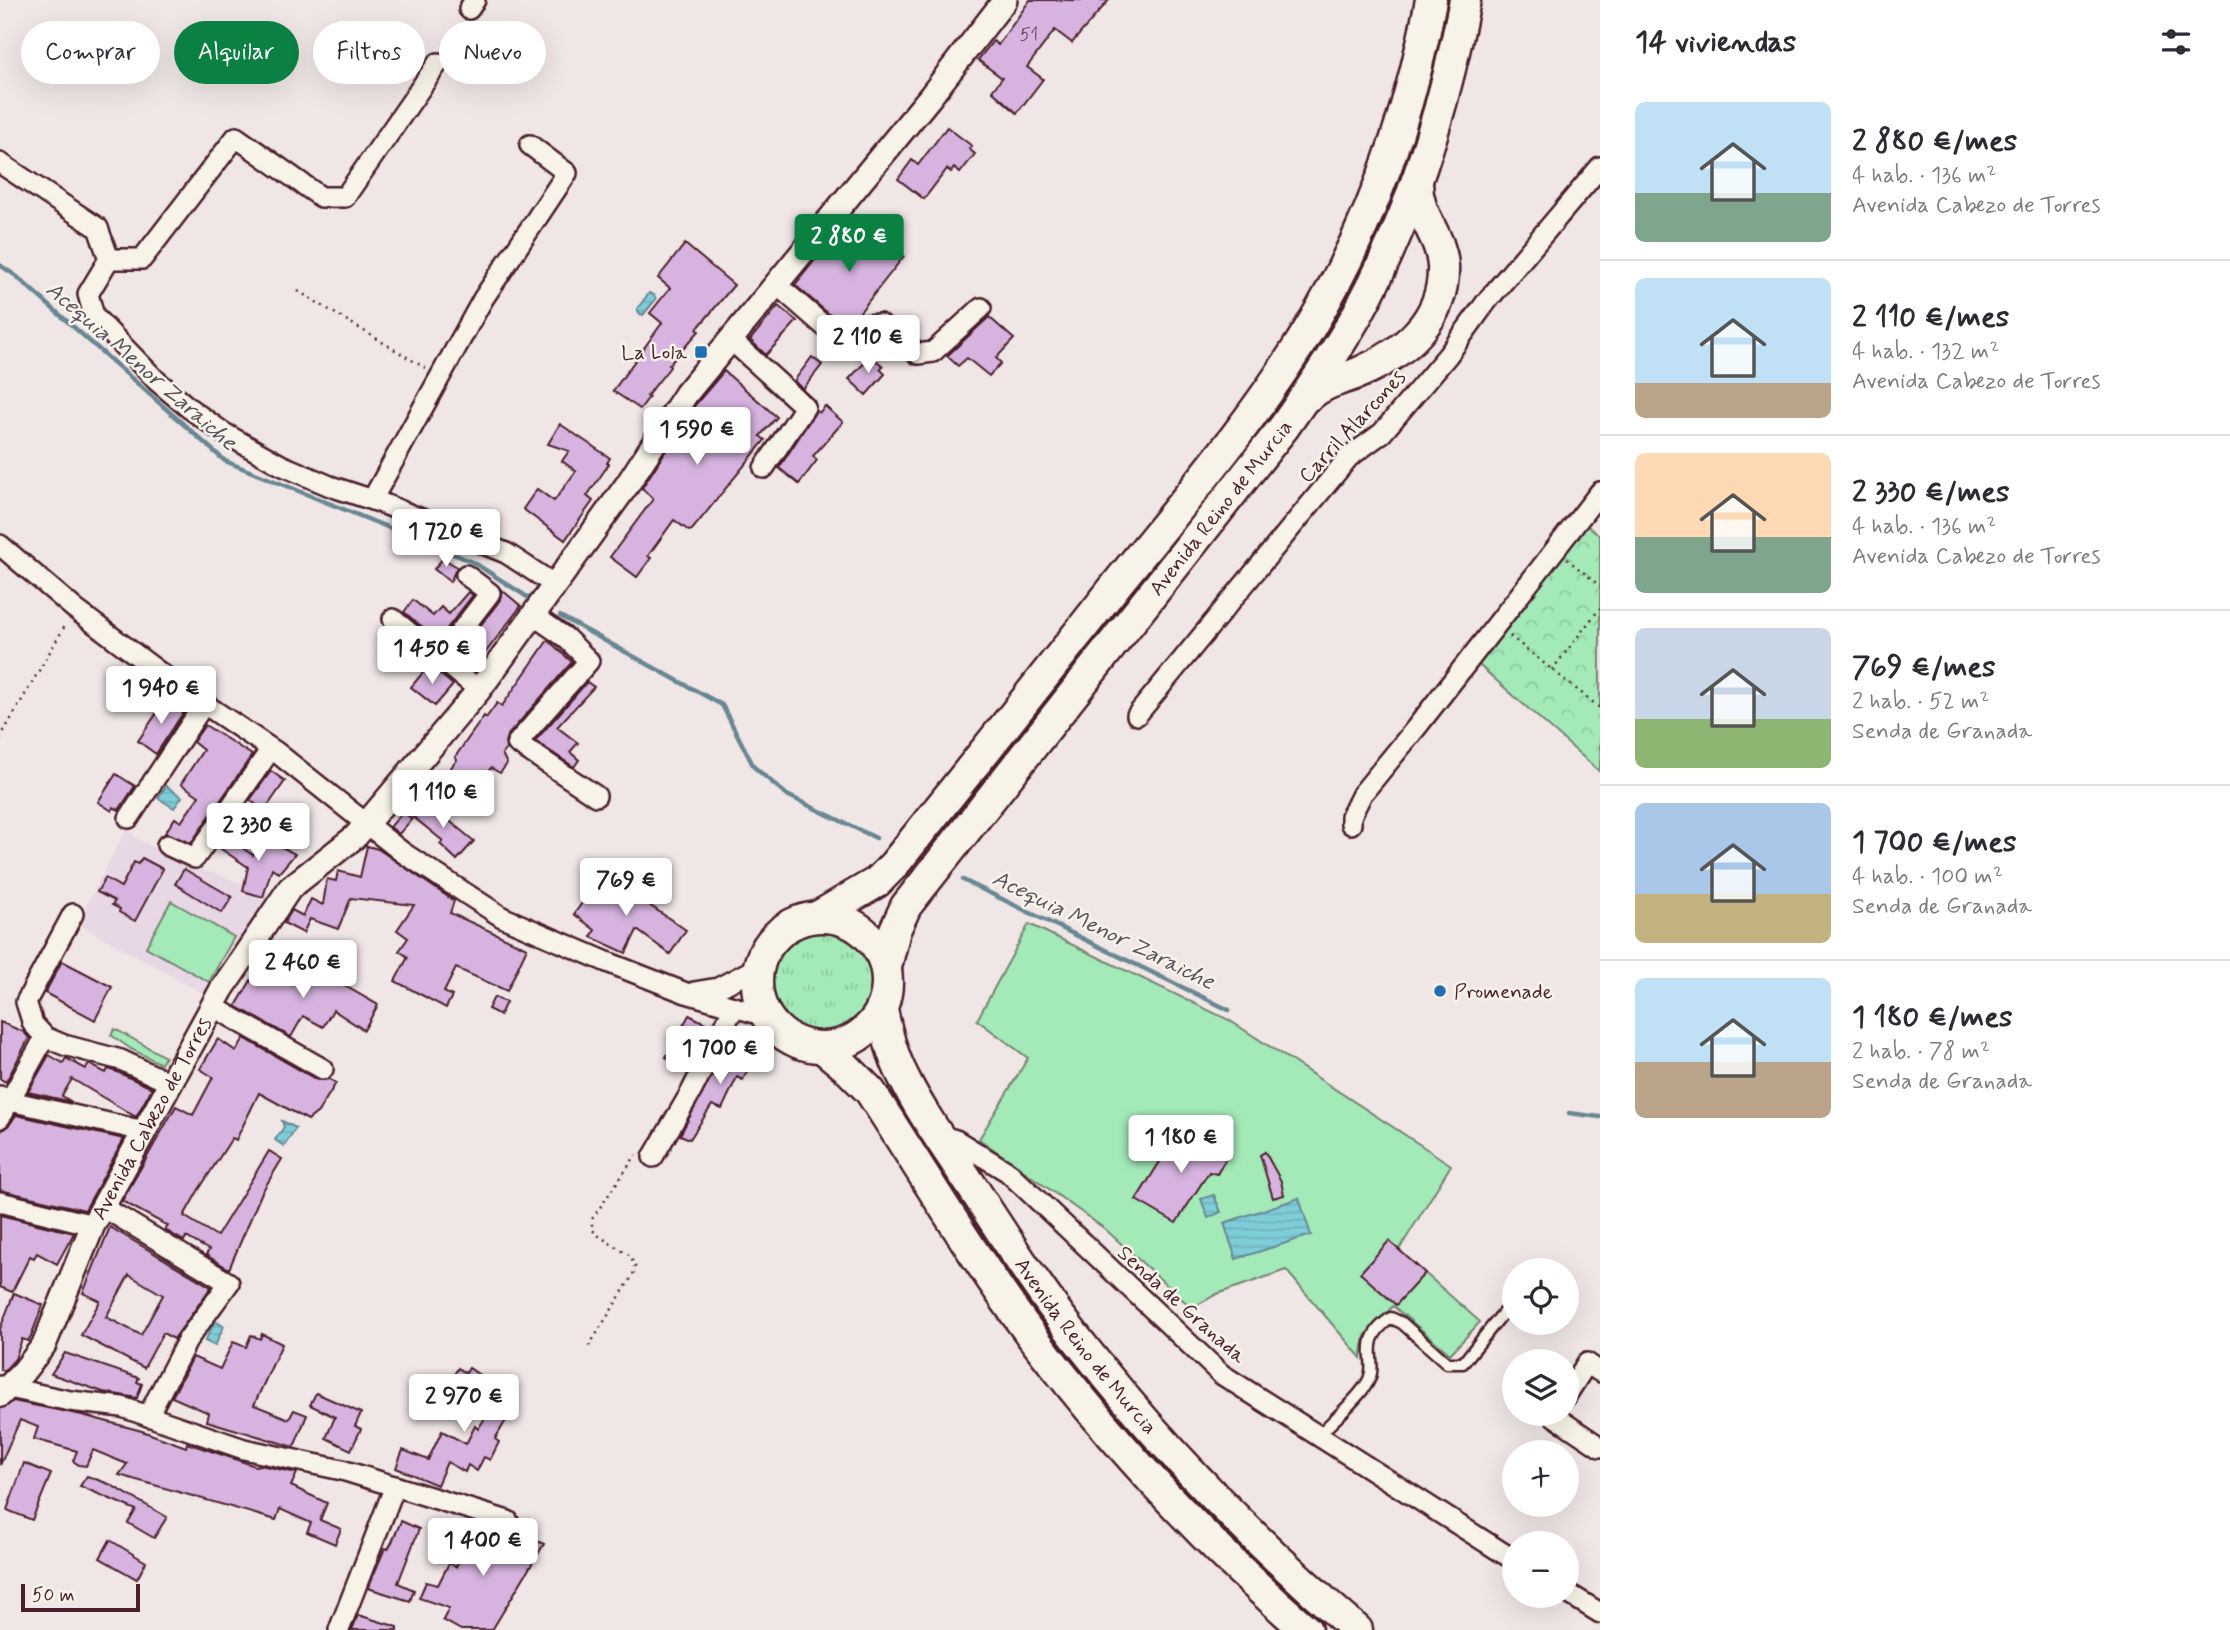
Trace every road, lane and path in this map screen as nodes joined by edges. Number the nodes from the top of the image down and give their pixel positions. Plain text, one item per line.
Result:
1 (1005, 0) edge
2 (1431, 0) edge
3 (1465, 0) edge
4 (438, 63) dead end
5 (530, 145) dead end
6 (0, 163) edge
7 (1600, 167) edge
8 (1413, 192) junction
9 (1363, 224) junction
10 (109, 259) junction
11 (775, 283) junction
12 (298, 291) dead end
13 (981, 308) dead end
14 (730, 339) junction
15 (440, 377) junction
16 (1302, 402) junction
17 (764, 468) dead end
18 (1600, 492) edge
19 (372, 499) junction
20 (0, 545) edge
21 (1555, 550) junction
22 (466, 575) dead end
23 (555, 585) junction
24 (1600, 586) edge
25 (1600, 607) edge
26 (77, 610) junction
27 (533, 615) junction
28 (393, 620) dead end
29 (1496, 626) junction
30 (440, 658) junction
31 (1552, 670) junction
32 (479, 690) junction
33 (204, 704) junction
34 (1600, 708) edge
35 (1137, 715) dead end
36 (0, 738) edge
37 (271, 749) junction
38 (596, 796) dead end
39 (129, 818) dead end
40 (368, 824) junction
41 (1351, 824) dead end
42 (167, 845) dead end
43 (73, 914) dead end
44 (819, 916) junction
45 (758, 967) junction
46 (886, 967) junction
47 (686, 993) junction
48 (212, 1006) junction
49 (734, 1007) junction
50 (882, 1010) junction
51 (765, 1016) junction
52 (45, 1037) junction
53 (823, 1048) junction
54 (323, 1069) dead end
55 (170, 1083) junction
56 (5, 1098) edge
57 (0, 1118) edge
58 (144, 1131) junction
59 (939, 1135) junction
60 (645, 1155) joint
61 (0, 1202) edge
62 (98, 1216) junction
63 (1502, 1314) edge
64 (589, 1346) dead end
65 (1593, 1368) edge
66 (1579, 1383) edge
67 (3, 1389) edge
68 (148, 1416) junction
69 (1569, 1426) edge
70 (1316, 1437) junction
71 (1600, 1447) edge
72 (395, 1486) junction
73 (508, 1521) dead end
74 (1502, 1553) edge
75 (1579, 1600) edge
76 (1600, 1613) edge
77 (339, 1630) edge
78 (1306, 1630) edge
79 (1357, 1630) edge

1 - 11 street, Avenida Cabezo de Torres
2 - 9 main road, Avenida Reino de Murcia
3 - 8 main road, Avenida Reino de Murcia
4 - 10 street
5 - 15 street
6 - 10 street
7 - 35 street, Carril Alarcones
8 - 9 main road
8 - 16 main road, Avenida Reino de Murcia
8 - 16 main road
9 - 44 main road, Avenida Reino de Murcia
10 - 19 street
11 - 13 street
11 - 14 street, Avenida Cabezo de Torres
12 - 15 path
14 - 17 street
14 - 23 street, Avenida Cabezo de Torres
15 - 19 street
16 - 46 main road, Avenida Reino de Murcia
18 - 21 street
19 - 23 street
20 - 26 street
21 - 24 path
21 - 29 street
22 - 30 street
23 - 27 street, Avenida Cabezo de Torres
25 - 31 path
26 - 33 street
26 - 36 path
27 - 32 street, Avenida Cabezo de Torres
27 - 38 street
28 - 30 street
29 - 31 path
29 - 41 street
30 - 32 street
31 - 34 path
32 - 40 street, Avenida Cabezo de Torres
33 - 37 street
33 - 39 street
37 - 40 street
37 - 42 street
40 - 47 street
40 - 48 street, Avenida Cabezo de Torres
43 - 52 street
44 - 45 main road
44 - 46 main road
45 - 47 street
45 - 51 main road
46 - 50 main road
47 - 49 street
48 - 54 street
48 - 55 street, Avenida Cabezo de Torres
49 - 51 street
49 - 60 street
50 - 53 main road
50 - 59 main road, Avenida Reino de Murcia
51 - 53 main road
52 - 55 street
52 - 56 street
53 - 78 main road, Avenida Reino de Murcia
55 - 58 street, Avenida Cabezo de Torres
56 - 57 street
56 - 58 street
58 - 62 street, Avenida Cabezo de Torres
59 - 70 street, Senda de Granada
59 - 79 main road, Avenida Reino de Murcia
60 - 64 path
61 - 62 street
62 - 67 street, Avenida Cabezo de Torres
62 - 68 street
63 - 70 lane
65 - 66 street
67 - 68 street
68 - 72 street
69 - 71 street
70 - 74 street, Senda de Granada
72 - 73 street
72 - 77 street
75 - 76 street

